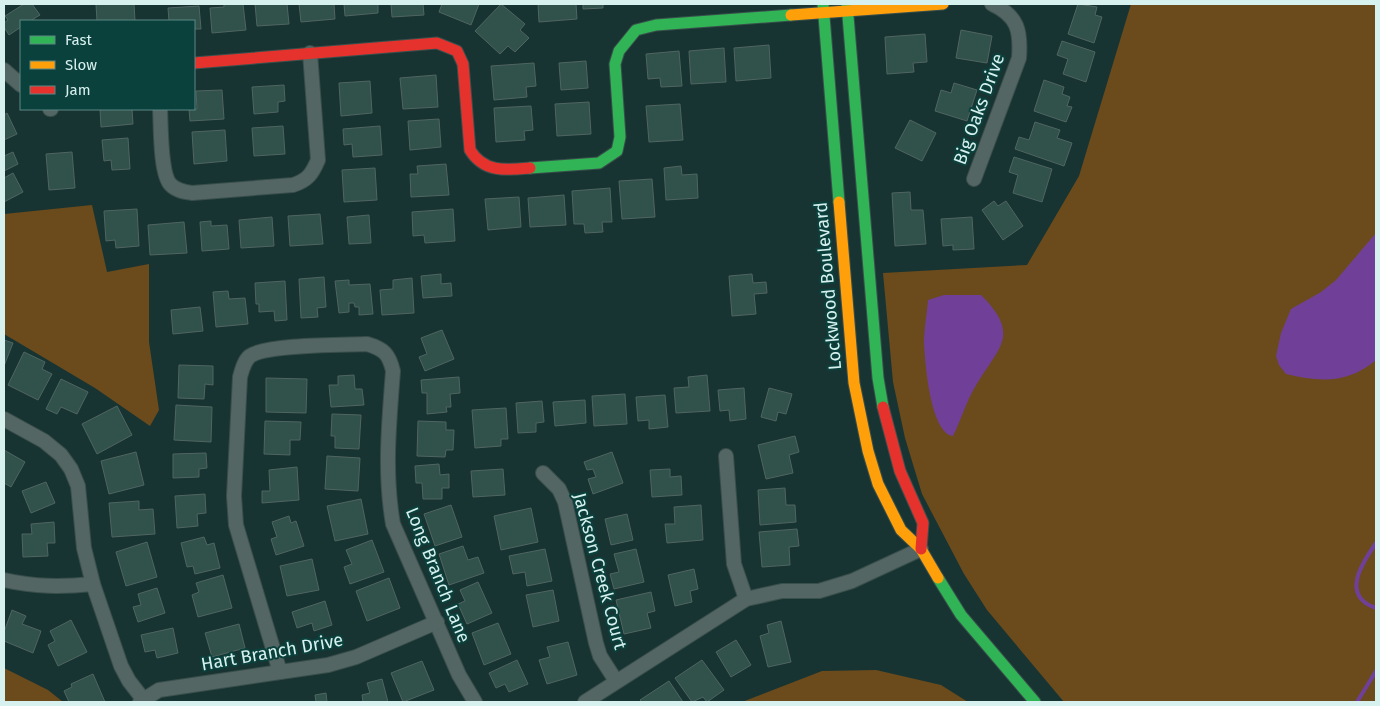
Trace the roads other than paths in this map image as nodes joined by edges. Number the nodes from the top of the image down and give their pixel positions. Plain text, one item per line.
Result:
1 (943, 4) edge
2 (992, 4) edge
3 (848, 8) edge
4 (823, 9) edge
5 (310, 53) junction
6 (195, 63) edge
7 (4, 70) edge
8 (20, 84) edge
9 (160, 110) edge
10 (974, 179) dead end
11 (4, 419) edge
12 (726, 456) dead end
13 (543, 474) dead end
14 (921, 549) junction
15 (4, 580) edge
16 (93, 584) junction
17 (746, 599) junction
18 (437, 622) junction
19 (280, 672) junction
20 (616, 681) junction
21 (142, 701) edge
22 (474, 702) edge
23 (585, 702) edge
24 (1035, 702) edge

1 - 3 main road
2 - 10 street, Big Oaks Drive
3 - 4 main road
3 - 14 main road
4 - 5 main road
4 - 14 main road, Lockwood Boulevard
5 - 6 main road
5 - 9 street
7 - 8 street
11 - 16 street
12 - 17 street
13 - 20 street, Jackson Creek Court
14 - 17 street
14 - 24 main road, Lockwood Boulevard
15 - 16 street
16 - 21 street
17 - 20 street
18 - 19 street, Hart Branch Drive
18 - 19 street, Long Branch Lane
18 - 22 street, Long Branch Lane
19 - 21 street, Hart Branch Drive
20 - 23 street

